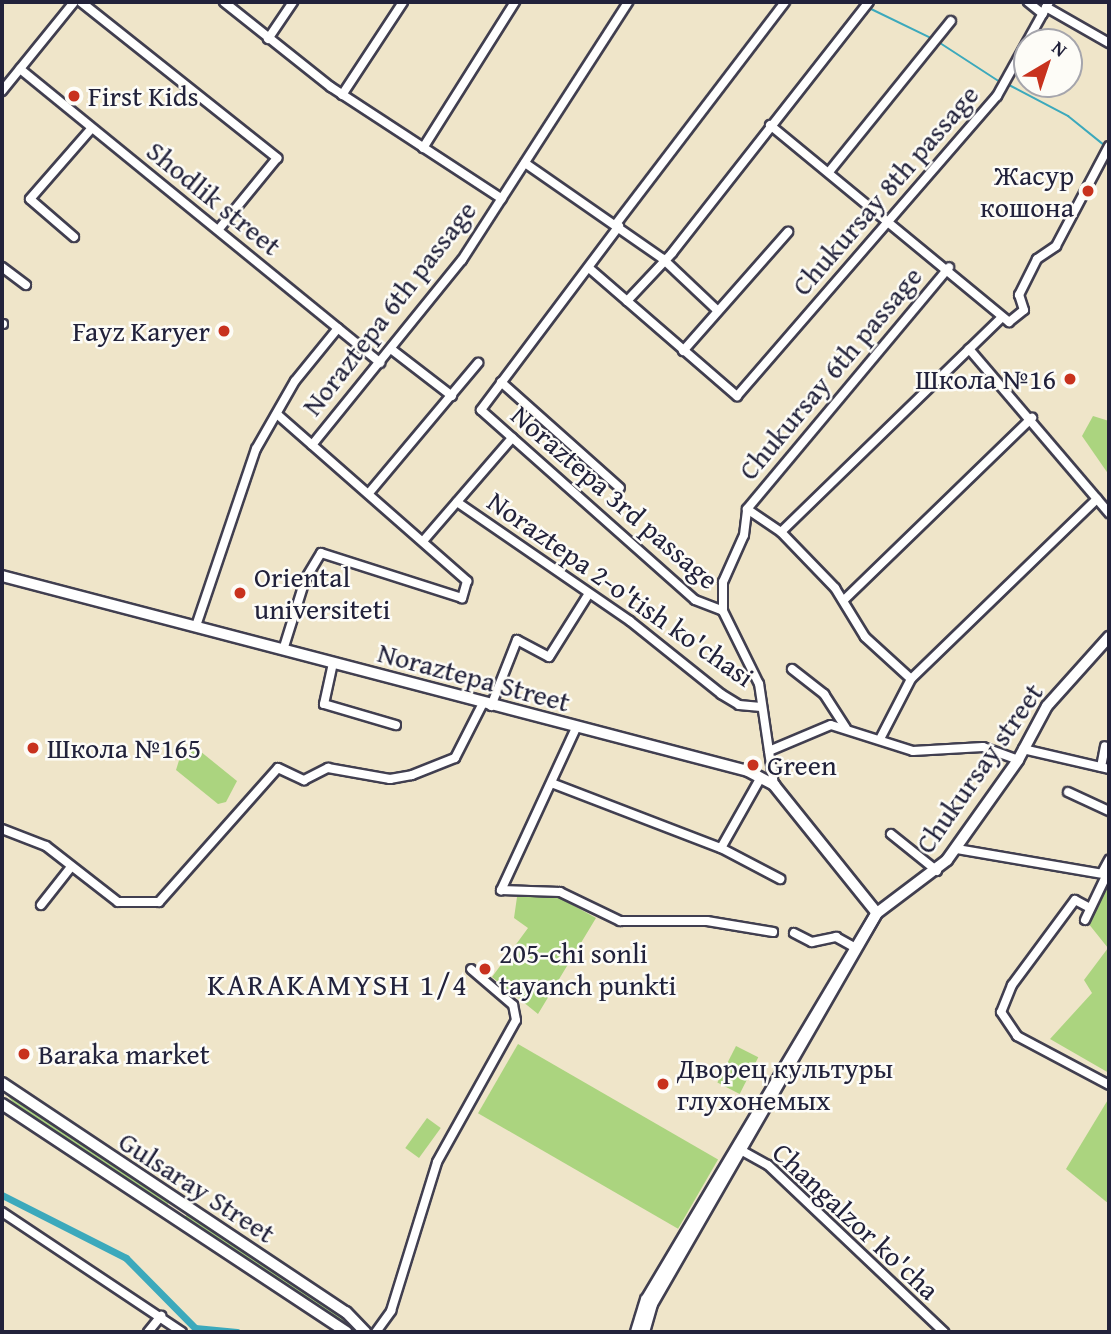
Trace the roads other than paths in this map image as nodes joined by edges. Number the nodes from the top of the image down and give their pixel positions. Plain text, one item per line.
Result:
1 (74, 2) edge
2 (81, 2) edge
3 (224, 2) edge
4 (293, 2) edge
5 (403, 2) edge
6 (515, 2) edge
7 (628, 2) edge
8 (785, 2) edge
9 (869, 2) edge
10 (1028, 2) edge
11 (1046, 8) edge
12 (951, 21) dead end
13 (268, 39) junction
14 (1109, 43) edge
15 (20, 69) junction
16 (2, 91) edge
17 (342, 95) junction
18 (770, 125) junction
19 (92, 128) junction
20 (1109, 146) edge
21 (423, 148) junction
22 (524, 163) junction
23 (829, 172) junction
24 (502, 200) junction
25 (891, 223) junction
26 (617, 225) junction
27 (218, 230) junction
28 (788, 232) dead end
29 (74, 237) dead end
30 (663, 259) junction
31 (2, 267) edge
32 (949, 267) junction
33 (589, 268) junction
34 (26, 285) dead end
35 (627, 301) junction
36 (717, 310) junction
37 (1002, 317) junction
38 (338, 328) junction
39 (391, 349) junction
40 (969, 349) junction
41 (683, 351) junction
42 (380, 363) junction
43 (478, 363) dead end
44 (501, 382) junction
45 (452, 396) junction
46 (278, 415) junction
47 (1032, 418) junction
48 (512, 438) junction
49 (312, 445) junction
50 (620, 488) dead end
51 (369, 493) junction
52 (1097, 499) junction
53 (457, 502) junction
54 (747, 509) junction
55 (1109, 513) edge
56 (781, 532) junction
57 (424, 540) junction
58 (2, 576) edge
59 (588, 595) junction
60 (844, 600) junction
61 (723, 611) junction
62 (196, 626) junction
63 (1109, 637) edge
64 (283, 650) junction
65 (333, 663) junction
66 (792, 669) dead end
67 (911, 679) junction
68 (487, 705) junction
69 (761, 707) junction
70 (396, 725) dead end
71 (846, 727) junction
72 (576, 728) junction
73 (880, 739) junction
74 (1105, 746) dead end
75 (1023, 749) junction
76 (769, 751) junction
77 (1018, 760) junction
78 (1105, 768) edge
79 (761, 777) junction
80 (554, 785) junction
81 (774, 785) junction
82 (1068, 792) dead end
83 (1109, 811) edge
84 (2, 830) edge
85 (891, 834) dead end
86 (721, 848) junction
87 (957, 849) junction
88 (1109, 860) edge
89 (71, 867) junction
90 (937, 871) junction
91 (1106, 874) edge
92 (780, 879) dead end
93 (41, 905) dead end
94 (1090, 908) junction
95 (877, 913) junction
96 (1085, 920) dead end
97 (773, 932) dead end
98 (794, 933) dead end
99 (852, 946) junction
100 (471, 970) dead end
101 (2, 1083) edge
102 (1109, 1086) edge
103 (2, 1104) edge
104 (739, 1149) junction
105 (181, 1204) junction
106 (2, 1212) edge
107 (171, 1219) junction
108 (161, 1316) junction
109 (148, 1332) edge
110 (182, 1332) edge
111 (346, 1332) edge
112 (365, 1332) edge
113 (376, 1332) edge
114 (636, 1332) edge
115 (644, 1332) edge
116 (944, 1332) edge

1 - 15 street
2 - 27 street
3 - 13 street
4 - 13 street
5 - 17 street
6 - 21 street
7 - 22 street, Noraztepa 6th passage
8 - 26 street
9 - 18 street
10 - 11 street
11 - 14 street
11 - 25 street, Chukursay 8th passage
12 - 23 street
13 - 17 street
15 - 16 street
15 - 19 street, Shodlik street
17 - 21 street
18 - 23 street
18 - 30 street
19 - 27 street, Shodlik street
19 - 29 street
20 - 37 street
21 - 24 street
22 - 24 street, Noraztepa 6th passage
22 - 26 street
23 - 25 street
24 - 39 street, Noraztepa 6th passage
25 - 32 street
25 - 41 street, Chukursay 8th passage
26 - 30 street
26 - 33 street
27 - 38 street, Shodlik street
28 - 36 street
30 - 35 street
30 - 36 street
31 - 34 street
32 - 37 street
32 - 54 street, Chukursay 6th passage
33 - 35 street
33 - 44 street
35 - 41 street
36 - 41 street
37 - 40 street
38 - 42 street, Shodlik street
38 - 46 street
39 - 42 street, Noraztepa 6th passage
39 - 45 street
40 - 47 street
40 - 56 street
42 - 49 street, Noraztepa 6th passage
43 - 45 street
44 - 48 street, Noraztepa 3rd passage
44 - 50 street
45 - 51 street
46 - 49 street
46 - 62 street
47 - 52 street
47 - 60 street
48 - 53 street
48 - 61 street, Noraztepa 3rd passage
49 - 51 street
51 - 57 street
52 - 55 street
52 - 67 street
53 - 57 street
53 - 59 street, Noraztepa 2-o'tish ko'chasi
54 - 56 street
54 - 61 street
56 - 60 street
57 - 64 street
58 - 62 main road, Noraztepa Street
59 - 68 street
59 - 69 street, Noraztepa 2-o'tish ko'chasi
60 - 67 street
61 - 69 street
62 - 64 main road, Noraztepa Street
63 - 75 street, Chukursay street
64 - 65 main road, Noraztepa Street
65 - 68 main road, Noraztepa Street
65 - 70 street
66 - 71 street
67 - 73 street
68 - 72 main road, Noraztepa Street
68 - 89 street
69 - 76 street
71 - 73 street
71 - 76 street
72 - 79 main road, Noraztepa Street
72 - 80 street
73 - 77 street
74 - 78 street
75 - 77 street, Chukursay street
75 - 78 street
76 - 81 street
77 - 87 street, Chukursay street
79 - 81 main road, Noraztepa Street
79 - 86 street
80 - 86 street
80 - 97 street
81 - 95 main road, Noraztepa Street
82 - 83 street
84 - 89 street
85 - 90 street
86 - 92 street
87 - 90 street, Chukursay street
87 - 91 street
88 - 91 street
89 - 93 street
90 - 95 street, Chukursay street
91 - 94 street
94 - 96 street
94 - 102 street
95 - 99 main road
95 - 104 main road
98 - 99 street
99 - 104 main road
100 - 113 street
101 - 105 main road, Gulsaray Street
103 - 107 main road
104 - 114 main road
104 - 115 main road
104 - 116 street, Changalzor ko'cha
105 - 107 main road
105 - 112 main road, Gulsaray Street
106 - 108 street
107 - 111 main road
108 - 109 street
108 - 110 street

